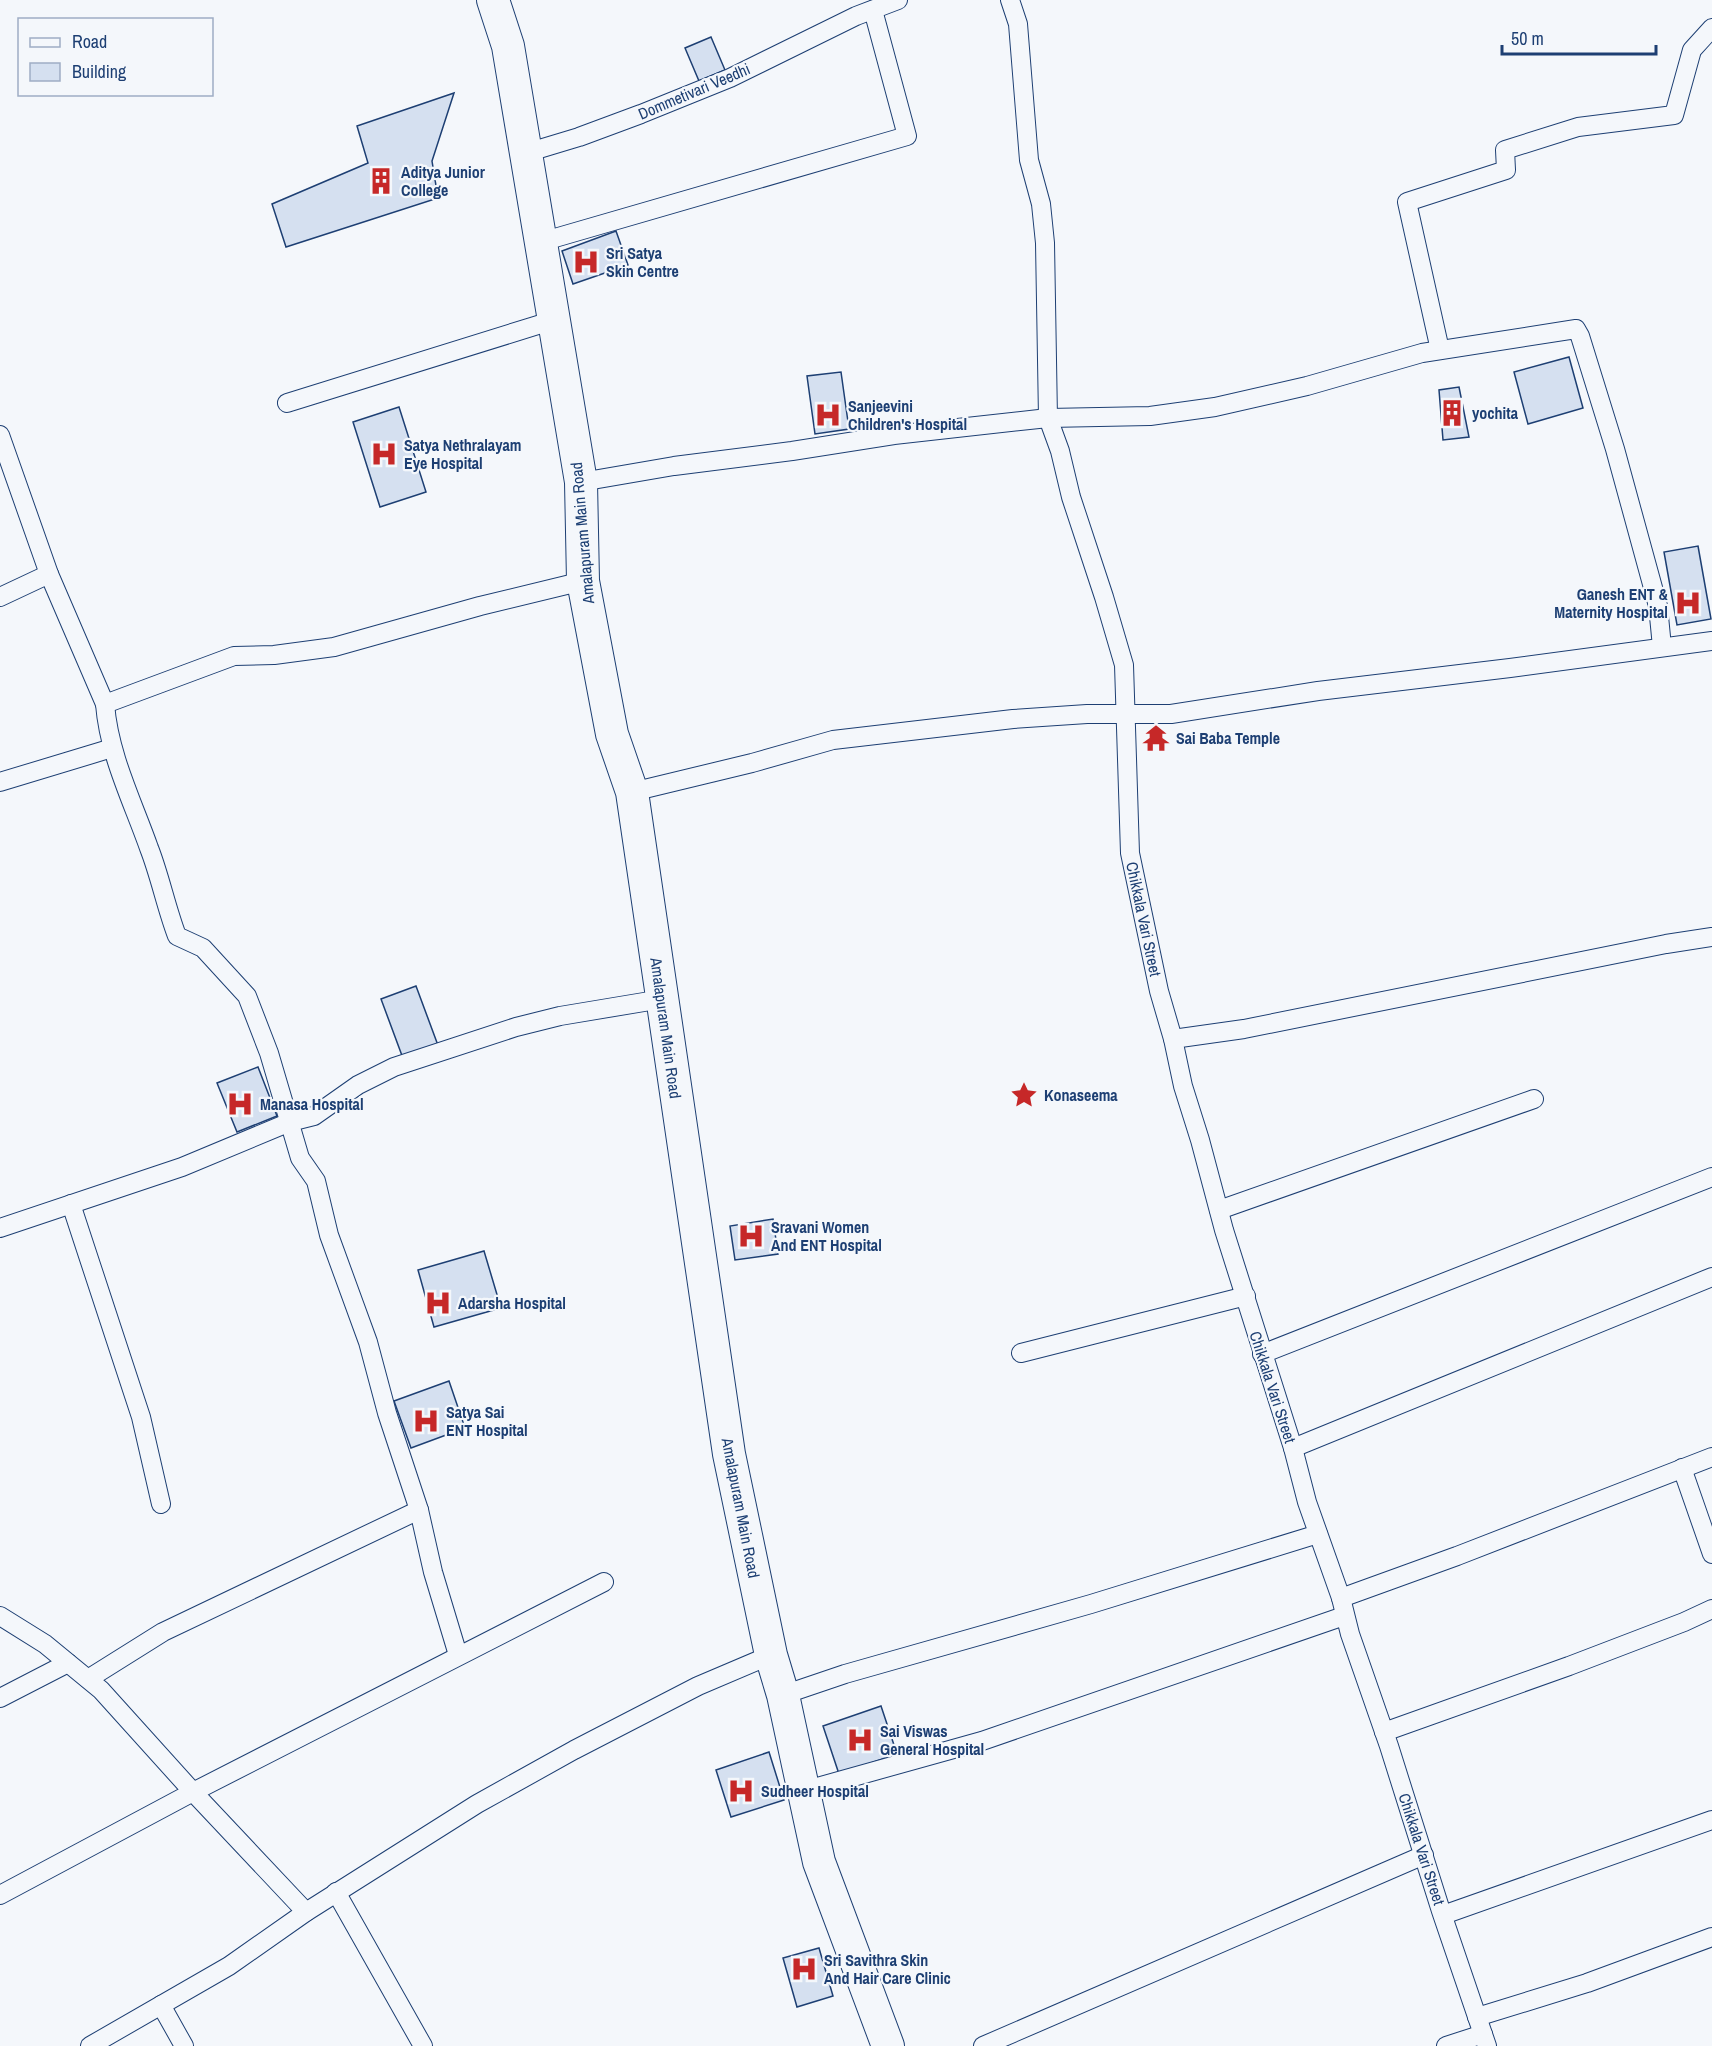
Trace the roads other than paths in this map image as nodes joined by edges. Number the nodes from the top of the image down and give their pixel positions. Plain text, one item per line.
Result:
1 (493, 0) edge
2 (898, 0) edge
3 (1010, 0) edge
4 (861, 9) edge
5 (1712, 28) edge
6 (526, 153) junction
7 (540, 242) junction
8 (554, 320) junction
9 (1440, 350) junction
10 (287, 403) dead end
11 (1048, 418) junction
12 (0, 435) edge
13 (581, 482) junction
14 (50, 574) junction
15 (583, 580) junction
16 (0, 597) edge
17 (1712, 641) edge
18 (1662, 647) junction
19 (105, 704) junction
20 (1126, 713) junction
21 (112, 748) junction
22 (0, 782) edge
23 (632, 792) junction
24 (1712, 937) edge
25 (662, 999) junction
26 (1173, 1040) junction
27 (1533, 1099) dead end
28 (290, 1122) junction
29 (1712, 1177) edge
30 (71, 1204) junction
31 (1219, 1210) junction
32 (0, 1228) edge
33 (1712, 1277) edge
34 (1246, 1296) junction
35 (1021, 1353) dead end
36 (1262, 1354) junction
37 (1293, 1448) junction
38 (1712, 1457) edge
39 (1682, 1468) junction
40 (161, 1504) dead end
41 (419, 1510) junction
42 (1318, 1534) junction
43 (1712, 1554) edge
44 (604, 1582) dead end
45 (1343, 1607) junction
46 (1712, 1610) edge
47 (0, 1616) edge
48 (458, 1655) junction
49 (771, 1655) junction
50 (68, 1663) junction
51 (88, 1679) junction
52 (783, 1695) junction
53 (0, 1698) edge
54 (1384, 1732) junction
55 (803, 1791) junction
56 (193, 1792) junction
57 (1712, 1820) edge
58 (1424, 1855) junction
59 (336, 1893) junction
60 (0, 1895) edge
61 (306, 1912) junction
62 (1443, 1915) junction
63 (1712, 1936) edge
64 (161, 2005) junction
65 (1482, 2032) edge
66 (90, 2046) edge
67 (184, 2046) edge
68 (423, 2046) edge
69 (888, 2046) edge
70 (983, 2046) edge
71 (1446, 2046) edge

1 - 6 highway, Amalapuram Main Road
2 - 4 street, Dommetivari Veedhi
3 - 11 street, Chikkala Vari Street
4 - 6 street, Dommetivari Veedhi
4 - 7 street
5 - 9 street
6 - 7 highway, Amalapuram Main Road
7 - 8 highway, Amalapuram Main Road
8 - 10 street
8 - 13 highway, Amalapuram Main Road
9 - 11 street
9 - 18 street
11 - 13 street
11 - 20 street, Chikkala Vari Street
12 - 14 street
13 - 15 highway, Amalapuram Main Road
14 - 16 street
14 - 19 street
15 - 19 street
15 - 23 highway, Amalapuram Main Road
17 - 18 street
18 - 20 street
19 - 21 street
20 - 23 street
20 - 26 street, Chikkala Vari Street
21 - 22 street
21 - 28 street
23 - 25 highway, Amalapuram Main Road
24 - 26 street
25 - 28 street
25 - 49 highway, Amalapuram Main Road
26 - 31 street, Chikkala Vari Street
27 - 31 street
28 - 30 street
28 - 41 street
29 - 36 street
30 - 32 street
30 - 40 street
31 - 34 street, Chikkala Vari Street
33 - 37 street
34 - 35 street
34 - 36 street, Chikkala Vari Street
36 - 37 street, Chikkala Vari Street
37 - 42 street, Chikkala Vari Street
38 - 39 street
39 - 43 street
39 - 45 street
41 - 48 street
41 - 51 street
42 - 45 street, Chikkala Vari Street
42 - 52 street
44 - 48 street
45 - 54 street, Chikkala Vari Street
45 - 55 street
46 - 54 street
47 - 50 street
48 - 56 street
49 - 52 highway, Amalapuram Main Road
49 - 59 street
50 - 51 street
50 - 53 street
51 - 56 street
52 - 55 highway, Amalapuram Main Road
54 - 58 street, Chikkala Vari Street
55 - 69 highway, Amalapuram Main Road
56 - 60 street
56 - 61 street
57 - 62 street
58 - 62 street, Chikkala Vari Street
58 - 70 street
59 - 61 street
59 - 68 street
61 - 64 street
62 - 65 street, Chikkala Vari Street
63 - 65 street
64 - 66 street
64 - 67 street
65 - 71 street

